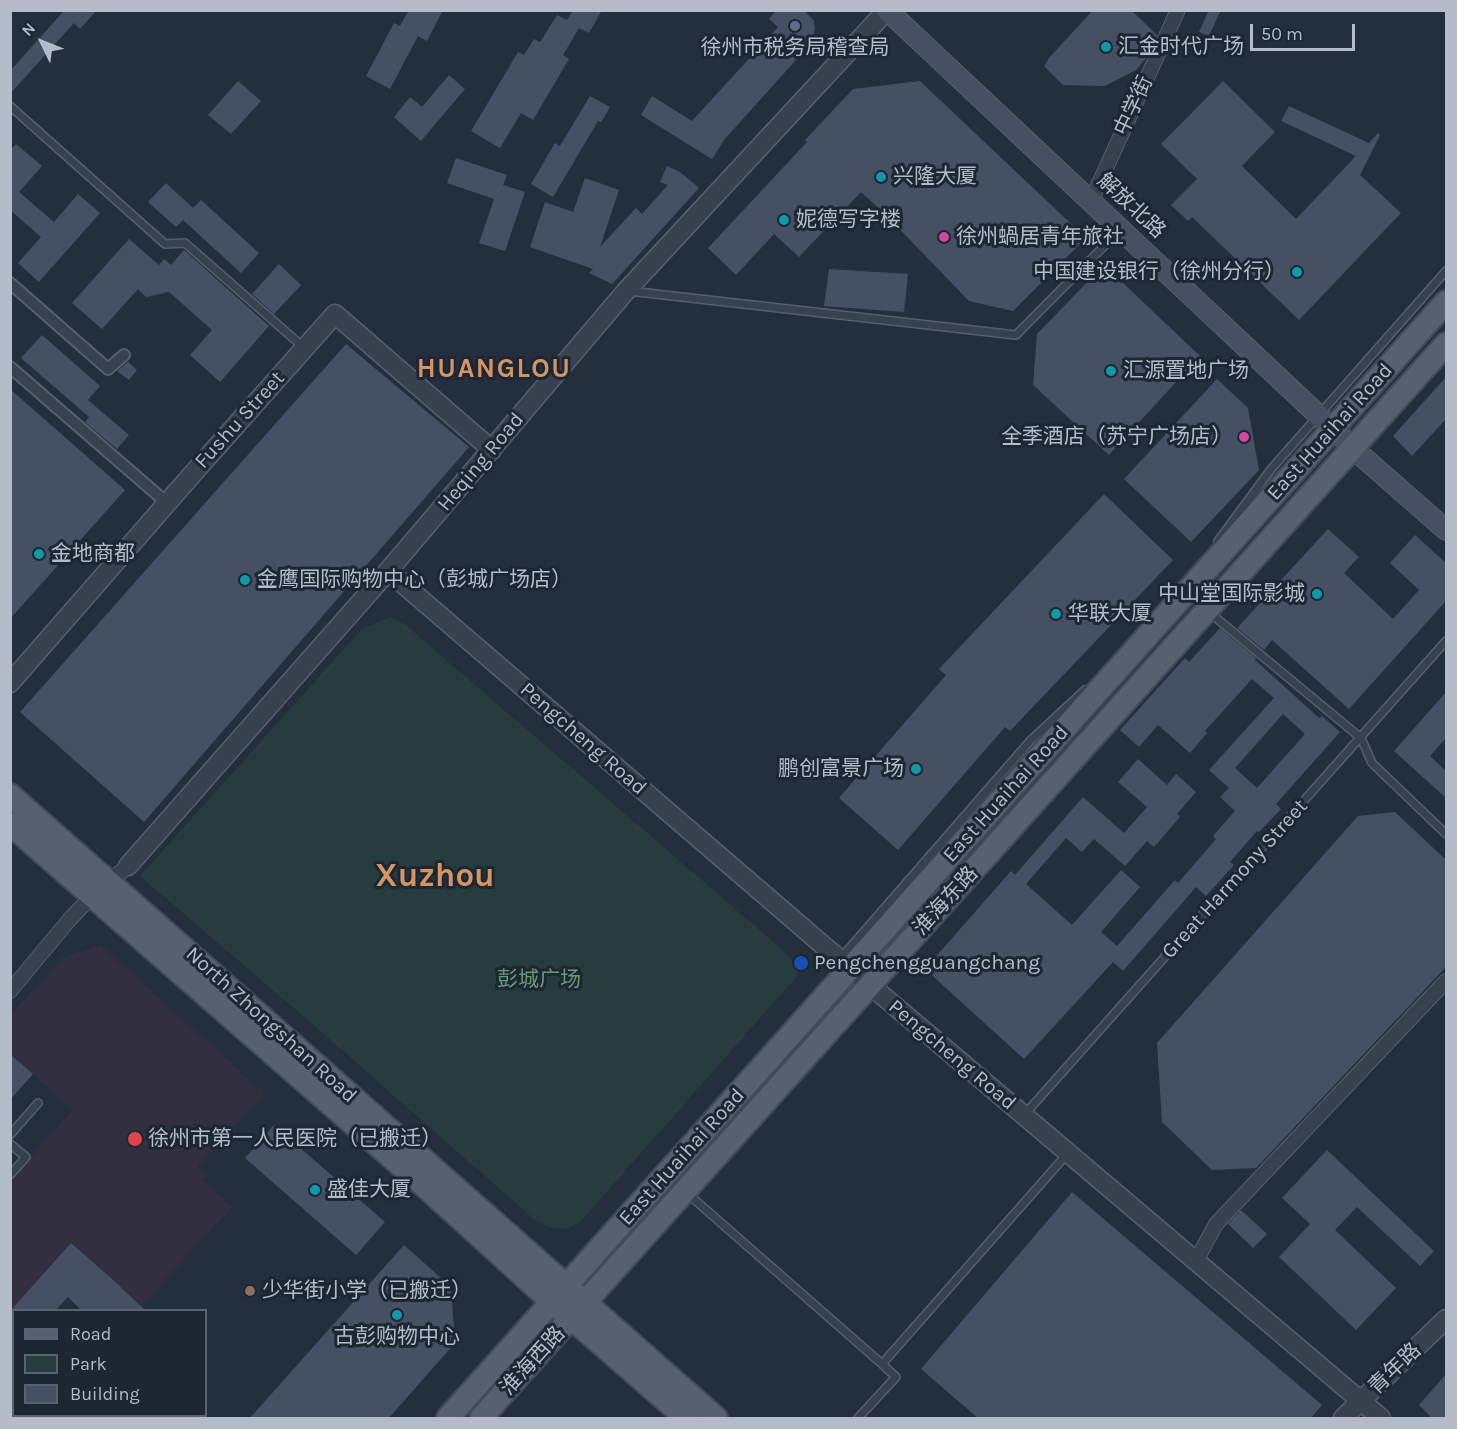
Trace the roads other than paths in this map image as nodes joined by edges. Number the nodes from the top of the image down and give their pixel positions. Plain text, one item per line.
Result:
1 (887, 10) edge
2 (1178, 10) edge
3 (10, 106) edge
4 (1091, 201) junction
5 (1120, 229) junction
6 (1446, 271) edge
7 (10, 283) edge
8 (627, 291) junction
9 (1446, 302) edge
10 (1446, 344) edge
11 (302, 346) dead end
12 (124, 355) dead end
13 (10, 368) edge
14 (1337, 432) junction
15 (492, 450) junction
16 (167, 503) junction
17 (1446, 530) edge
18 (1210, 551) dead end
19 (1203, 561) dead end
20 (388, 572) junction
21 (1210, 607) junction
22 (1446, 641) edge
23 (1104, 673) dead end
24 (10, 683) edge
25 (1087, 688) dead end
26 (1361, 738) junction
27 (10, 795) edge
28 (10, 824) edge
29 (1446, 834) edge
30 (128, 866) joint
31 (101, 888) junction
32 (845, 964) junction
33 (1446, 981) edge
34 (870, 986) junction
35 (10, 991) edge
36 (38, 1103) dead end
37 (1024, 1116) junction
38 (10, 1135) edge
39 (10, 1144) edge
40 (1068, 1154) junction
41 (10, 1175) edge
42 (685, 1191) junction
43 (1196, 1261) junction
44 (559, 1294) junction
45 (578, 1310) junction
46 (1446, 1319) edge
47 (882, 1364) junction
48 (1361, 1401) junction
49 (448, 1419) edge
50 (482, 1419) edge
51 (686, 1419) edge
52 (716, 1419) edge
53 (858, 1419) edge
54 (1343, 1419) edge
55 (1381, 1419) edge

1 - 4 main road, 解放北路
1 - 8 street, Heqing Road
2 - 4 street, 中学街
3 - 11 lane
4 - 5 main road, 解放北路
5 - 8 lane
5 - 14 main road, 解放北路
6 - 14 lane
7 - 12 street
8 - 15 street, Heqing Road
9 - 14 main road, East Huaihai Road
10 - 14 main road, East Huaihai Road
13 - 16 street
14 - 17 main road, 解放北路
14 - 18 lane
14 - 21 main road, East Huaihai Road
14 - 32 main road, East Huaihai Road
15 - 16 street, Fushu Street
15 - 20 street, Heqing Road
16 - 24 street, Fushu Street
19 - 23 lane
20 - 30 street, Heqing Road
20 - 32 street, Pengcheng Road
21 - 26 lane
21 - 34 main road, 淮海东路
22 - 26 lane, Great Harmony Street
25 - 32 lane
26 - 29 lane
26 - 37 lane, Great Harmony Street
27 - 31 main road, North Zhongshan Road
28 - 31 main road, North Zhongshan Road
30 - 31 street
31 - 35 street
31 - 44 main road, North Zhongshan Road
32 - 34 street, Pengcheng Road
32 - 44 main road, East Huaihai Road
33 - 43 street
34 - 37 street, Pengcheng Road
34 - 42 main road, 淮海东路
36 - 38 lane
37 - 40 street, Pengcheng Road
39 - 41 lane
40 - 43 street, Pengcheng Road
40 - 47 lane
42 - 45 main road, 淮海东路
42 - 47 lane
43 - 48 street, Pengcheng Road
44 - 45 main road, North Zhongshan Road
44 - 49 main road, East Huaihai Road
45 - 50 main road, 淮海西路
45 - 51 main road
45 - 52 main road
46 - 48 street, 青年路
47 - 53 lane
48 - 54 street, 青年路
48 - 55 street, Pengcheng Road

